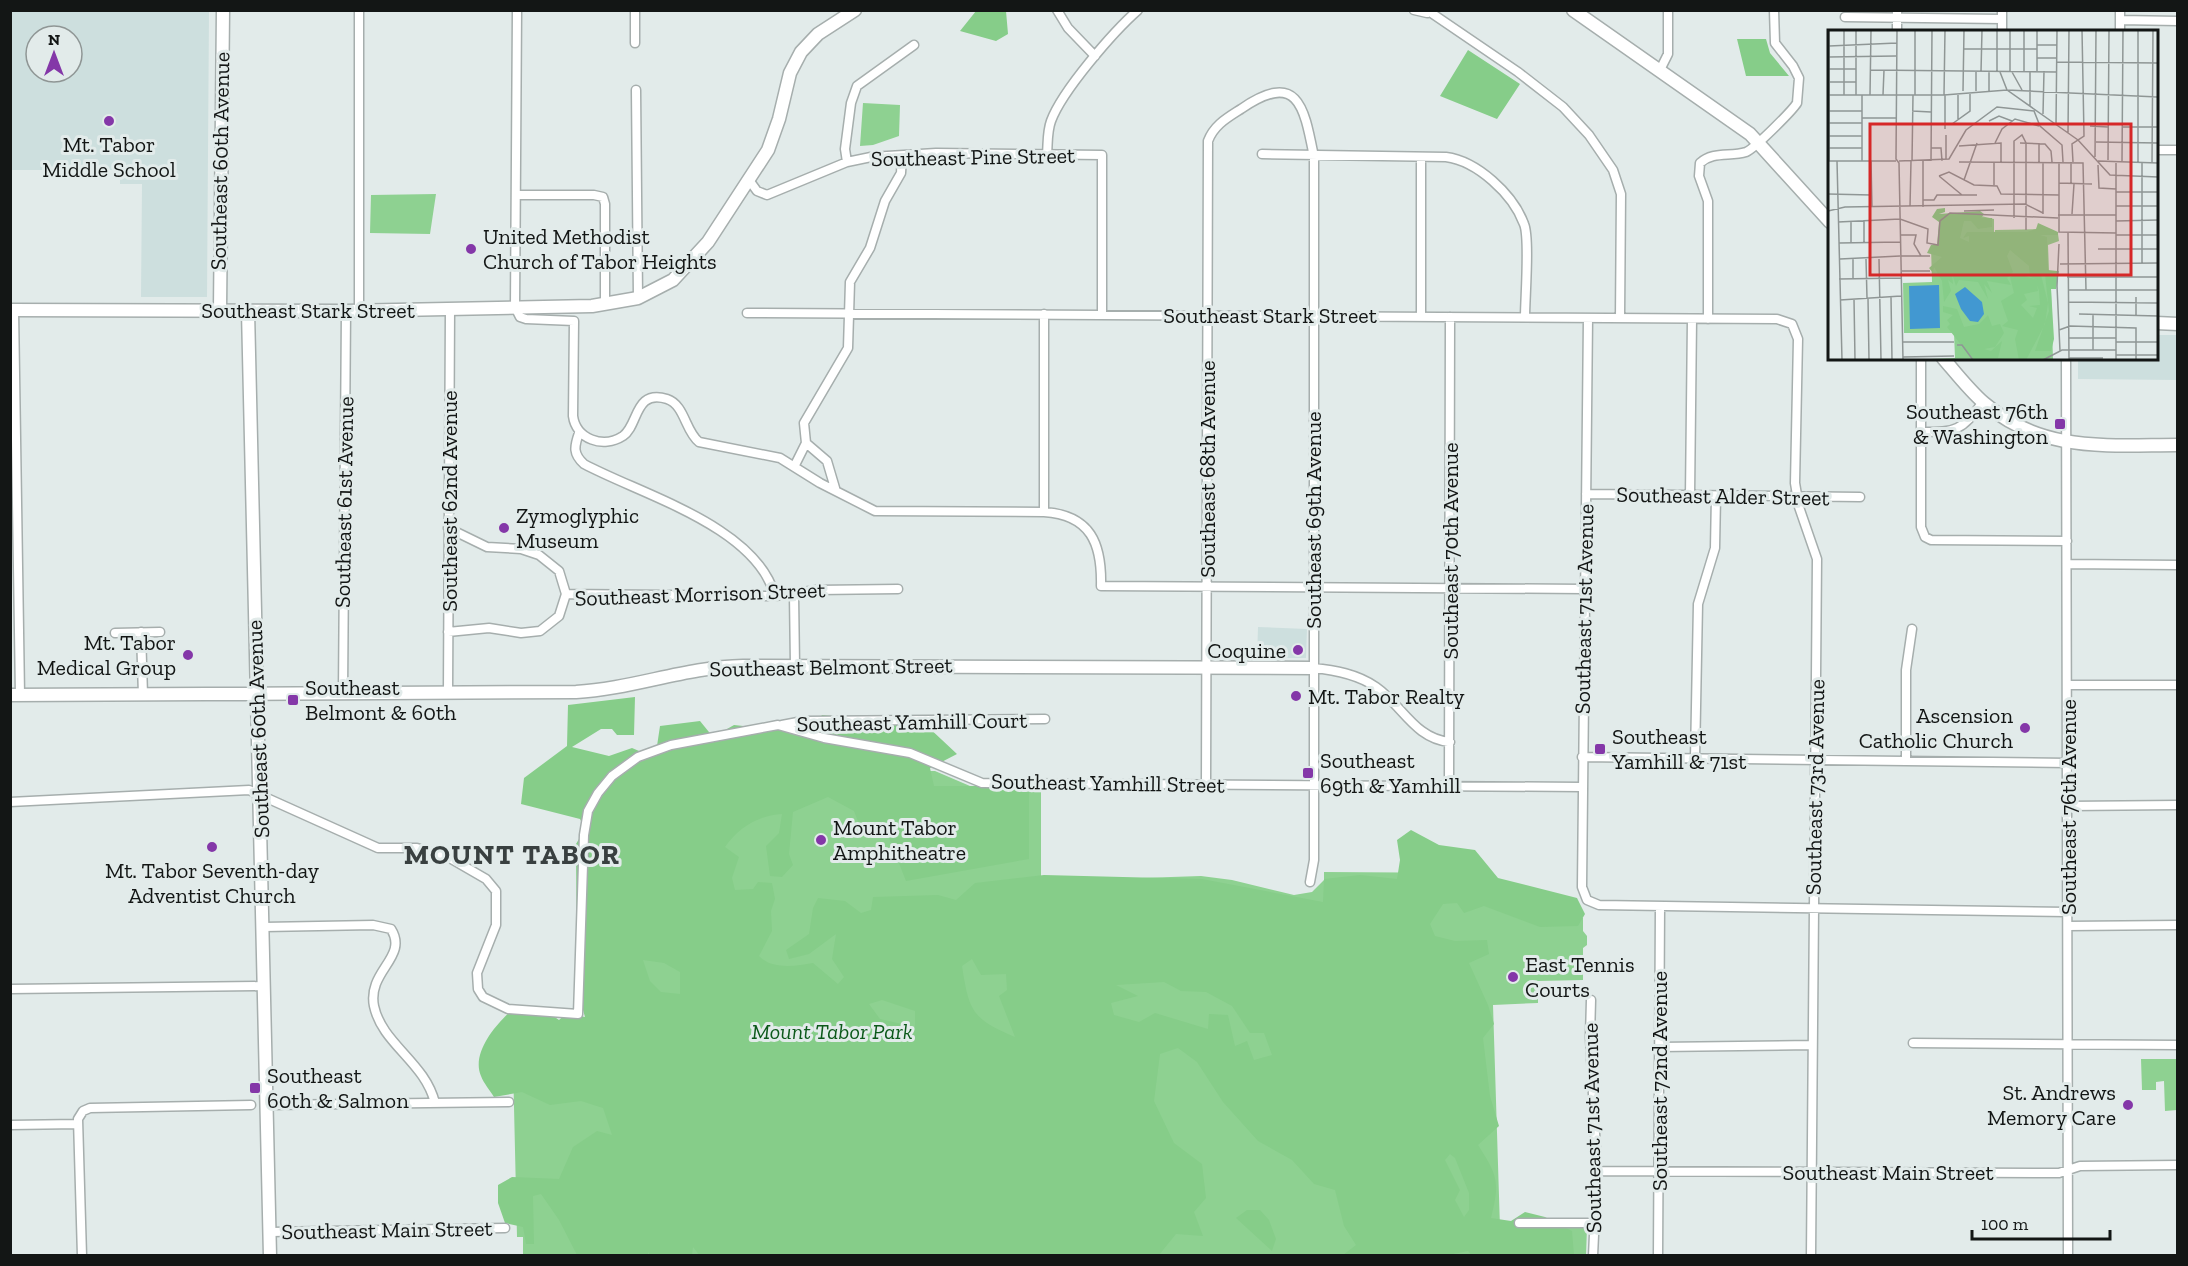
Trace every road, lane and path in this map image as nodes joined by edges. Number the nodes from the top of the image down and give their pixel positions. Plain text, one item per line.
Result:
1 (223, 10) edge
2 (359, 10) edge
3 (518, 10) edge
4 (635, 10) edge
5 (855, 10) edge
6 (1058, 10) edge
7 (1138, 10) edge
8 (1414, 10) edge
9 (1573, 10) edge
10 (1668, 10) edge
11 (1774, 10) edge
12 (2120, 10) edge
13 (1427, 12) edge
14 (1897, 14) edge
15 (2002, 14) edge
16 (1845, 17) dead end
17 (2120, 20) junction
18 (2178, 21) edge
19 (1897, 30) edge
20 (2002, 30) edge
21 (2120, 30) edge
22 (635, 43) dead end
23 (914, 45) dead end
24 (1095, 56) junction
25 (1660, 70) junction
26 (636, 90) dead end
27 (1760, 142) junction
28 (2158, 150) edge
29 (2178, 150) edge
30 (1047, 154) junction
31 (1262, 154) dead end
32 (902, 156) junction
33 (1314, 156) junction
34 (1421, 156) junction
35 (847, 162) junction
36 (749, 180) junction
37 (516, 195) junction
38 (1828, 220) edge
39 (638, 298) junction
40 (605, 305) junction
41 (515, 307) junction
42 (450, 309) junction
43 (12, 310) edge
44 (220, 311) junction
45 (248, 311) junction
46 (352, 311) junction
47 (747, 313) dead end
48 (848, 313) junction
49 (1044, 314) junction
50 (1102, 314) junction
51 (1207, 315) junction
52 (1314, 316) junction
53 (1421, 317) junction
54 (1450, 317) junction
55 (1526, 317) junction
56 (1588, 318) junction
57 (1620, 318) junction
58 (1692, 319) junction
59 (1708, 319) junction
60 (2158, 323) edge
61 (1792, 324) joint
62 (2178, 324) edge
63 (1921, 360) edge
64 (2066, 360) edge
65 (1950, 364) edge
66 (1983, 402) junction
67 (13, 412) edge
68 (1921, 432) junction
69 (579, 433) junction
70 (2067, 442) junction
71 (806, 443) junction
72 (2178, 445) edge
73 (795, 465) junction
74 (835, 488) junction
75 (1586, 494) junction
76 (1690, 495) junction
77 (1716, 496) junction
78 (1796, 496) junction
79 (1860, 497) dead end
80 (13, 506) edge
81 (1044, 512) junction
82 (448, 528) junction
83 (2067, 541) junction
84 (2067, 564) junction
85 (2178, 565) edge
86 (1207, 587) junction
87 (1313, 587) junction
88 (14, 588) edge
89 (1451, 588) junction
90 (1585, 589) junction
91 (898, 590) dead end
92 (566, 594) junction
93 (794, 595) junction
94 (775, 596) junction
95 (1912, 629) dead end
96 (141, 632) junction
97 (160, 632) dead end
98 (448, 632) junction
99 (116, 633) dead end
100 (795, 666) junction
101 (1207, 667) junction
102 (1313, 668) junction
103 (2068, 685) junction
104 (2178, 685) edge
105 (448, 693) junction
106 (257, 694) junction
107 (343, 694) junction
108 (15, 695) edge
109 (143, 695) junction
110 (1045, 720) dead end
111 (778, 725) junction
112 (1450, 742) junction
113 (1582, 756) junction
114 (1695, 758) junction
115 (1816, 760) junction
116 (1906, 761) junction
117 (2068, 763) junction
118 (1206, 784) junction
119 (1314, 785) junction
120 (1449, 786) junction
121 (1582, 787) junction
122 (261, 793) junction
123 (10, 802) edge
124 (2178, 805) edge
125 (2068, 806) junction
126 (1310, 882) dead end
127 (1660, 906) junction
128 (1813, 908) junction
129 (2068, 912) junction
130 (2178, 925) edge
131 (2068, 926) junction
132 (264, 927) junction
133 (265, 986) junction
134 (10, 989) edge
135 (1591, 1000) dead end
136 (1913, 1043) dead end
137 (1812, 1045) junction
138 (2178, 1045) edge
139 (2068, 1046) junction
140 (1659, 1047) junction
141 (509, 1102) dead end
142 (435, 1103) junction
143 (251, 1105) dead end
144 (267, 1105) junction
145 (78, 1124) junction
146 (10, 1125) edge
147 (2178, 1166) edge
148 (2068, 1170) junction
149 (1597, 1171) junction
150 (1812, 1171) junction
151 (1659, 1172) junction
152 (1519, 1223) dead end
153 (1595, 1223) junction
154 (505, 1228) dead end
155 (270, 1232) junction
156 (82, 1256) edge
157 (270, 1256) edge
158 (1593, 1256) edge
159 (1658, 1256) edge
160 (1811, 1256) edge
161 (2067, 1256) edge

1 - 44 street, Southeast 60th Avenue
2 - 46 street, Southeast 61st Avenue
3 - 37 street
4 - 22 street
5 - 36 street, Southeast Stark Street
6 - 24 street
7 - 24 street
8 - 13 street
9 - 25 street
10 - 25 street
11 - 27 street
12 - 17 street
13 - 57 street
14 - 15 street
14 - 16 street
14 - 19 street
15 - 20 street
17 - 18 street
17 - 21 street
23 - 35 street
24 - 30 street
25 - 27 street
26 - 39 street
27 - 38 street
27 - 59 street
28 - 29 street
30 - 32 street, Southeast Pine Street
30 - 50 street, Southeast Pine Street
31 - 33 street
32 - 35 street, Southeast Pine Street
32 - 48 street
33 - 34 street
33 - 51 street, Southeast 68th Avenue
33 - 52 street, Southeast 69th Avenue
34 - 53 street
34 - 55 street
35 - 36 street, Southeast Pine Street
36 - 39 street, Southeast Stark Street
37 - 40 street
37 - 41 street
39 - 40 street, Southeast Stark Street
40 - 41 street, Southeast Stark Street
41 - 42 street, Southeast Stark Street
41 - 69 street
42 - 46 street, Southeast Stark Street
42 - 82 street, Southeast 62nd Avenue
43 - 44 street, Southeast Stark Street
43 - 67 street
44 - 45 street, Southeast Stark Street
45 - 46 street, Southeast Stark Street
45 - 106 street, Southeast 60th Avenue
46 - 107 street, Southeast 61st Avenue
47 - 48 street, Southeast Stark Street
48 - 49 street, Southeast Stark Street
48 - 71 street
49 - 50 street, Southeast Stark Street
49 - 81 street
50 - 51 street, Southeast Stark Street
51 - 52 street, Southeast Stark Street
51 - 86 street, Southeast 68th Avenue
52 - 53 street, Southeast Stark Street
52 - 87 street, Southeast 69th Avenue
53 - 54 street, Southeast Stark Street
54 - 55 street, Southeast Stark Street
54 - 89 street, Southeast 70th Avenue
55 - 56 street, Southeast Stark Street
56 - 57 street, Southeast Stark Street
56 - 75 street, Southeast 71st Avenue
57 - 58 street, Southeast Stark Street
58 - 59 street, Southeast Stark Street
58 - 76 street
59 - 61 street, Southeast Stark Street
60 - 62 street
61 - 78 street, Southeast 73rd Avenue
63 - 68 street
64 - 70 street, Southeast 76th Avenue
65 - 66 street
66 - 68 street
66 - 70 street
67 - 80 street
68 - 83 street
69 - 73 street
69 - 94 street
70 - 72 street
70 - 83 street, Southeast 76th Avenue
71 - 73 street
71 - 74 street
73 - 74 street
74 - 81 street
75 - 76 street, Southeast Alder Street
75 - 90 street, Southeast 71st Avenue
76 - 77 street, Southeast Alder Street
77 - 78 street, Southeast Alder Street
77 - 114 street
78 - 79 street, Southeast Alder Street
78 - 115 street, Southeast 73rd Avenue
80 - 88 street
81 - 86 street
82 - 92 street
82 - 98 street, Southeast 62nd Avenue
83 - 84 street, Southeast 76th Avenue
84 - 85 street
84 - 103 street, Southeast 76th Avenue
86 - 87 street
86 - 101 street, Southeast 68th Avenue
87 - 89 street
87 - 102 street, Southeast 69th Avenue
88 - 108 street
89 - 90 street
89 - 112 street, Southeast 70th Avenue
90 - 113 street, Southeast 71st Avenue
91 - 93 street, Southeast Morrison Street
92 - 94 street, Southeast Morrison Street
92 - 98 street, Southeast Morrison Street
93 - 94 street, Southeast Morrison Street
93 - 100 street
95 - 116 street
96 - 97 street
96 - 99 street
96 - 109 street
98 - 105 street, Southeast 62nd Avenue
100 - 101 street, Southeast Belmont Street
100 - 105 street, Southeast Belmont Street
101 - 102 street, Southeast Belmont Street
101 - 118 street, Southeast 68th Avenue
102 - 112 street, Southeast Belmont Street
102 - 119 street, Southeast 69th Avenue
103 - 104 street
103 - 117 street, Southeast 76th Avenue
105 - 107 street, Southeast Belmont Street
106 - 107 street, Southeast Belmont Street
106 - 109 street, Southeast Belmont Street
106 - 122 street, Southeast 60th Avenue
108 - 109 street, Southeast Belmont Street
110 - 111 street, Southeast Yamhill Court
111 - 118 street, Southeast Yamhill Street
111 - 122 street, Southeast Yamhill Street
112 - 120 street, Southeast 70th Avenue
113 - 114 street
113 - 121 street, Southeast 71st Avenue
114 - 115 street
115 - 116 street
115 - 128 street, Southeast 73rd Avenue
116 - 117 street
117 - 125 street, Southeast 76th Avenue
118 - 119 street, Southeast Yamhill Street
119 - 120 street, Southeast Yamhill Street
119 - 126 street, Southeast 69th Avenue
120 - 121 street, Southeast Yamhill Street
121 - 127 street, Southeast 71st Avenue
122 - 123 street, Southeast Yamhill Street
122 - 132 street, Southeast 60th Avenue
124 - 125 street
125 - 129 street, Southeast 76th Avenue
127 - 128 street
127 - 140 street, Southeast 72nd Avenue
128 - 129 street
128 - 137 street, Southeast 73rd Avenue
129 - 131 street, Southeast 76th Avenue
130 - 131 street
131 - 139 street, Southeast 76th Avenue
132 - 133 street, Southeast 60th Avenue
132 - 142 street
133 - 134 street
133 - 144 street, Southeast 60th Avenue
135 - 149 street, Southeast 71st Avenue
136 - 139 street
137 - 140 street
137 - 150 street, Southeast 73rd Avenue
138 - 139 street
139 - 148 street, Southeast 76th Avenue
140 - 151 street, Southeast 72nd Avenue
141 - 142 street
142 - 144 street
143 - 145 street
144 - 155 street, Southeast 60th Avenue
145 - 146 street
145 - 156 street
147 - 148 street, Southeast Main Street
148 - 150 street, Southeast Main Street
148 - 161 street, Southeast 76th Avenue
149 - 151 street, Southeast Main Street
149 - 153 street, Southeast 71st Avenue
150 - 151 street, Southeast Main Street
150 - 160 street, Southeast 73rd Avenue
151 - 159 street, Southeast 72nd Avenue
152 - 153 street
153 - 158 street, Southeast 71st Avenue
154 - 155 street, Southeast Main Street
155 - 157 street, Southeast 60th Avenue

